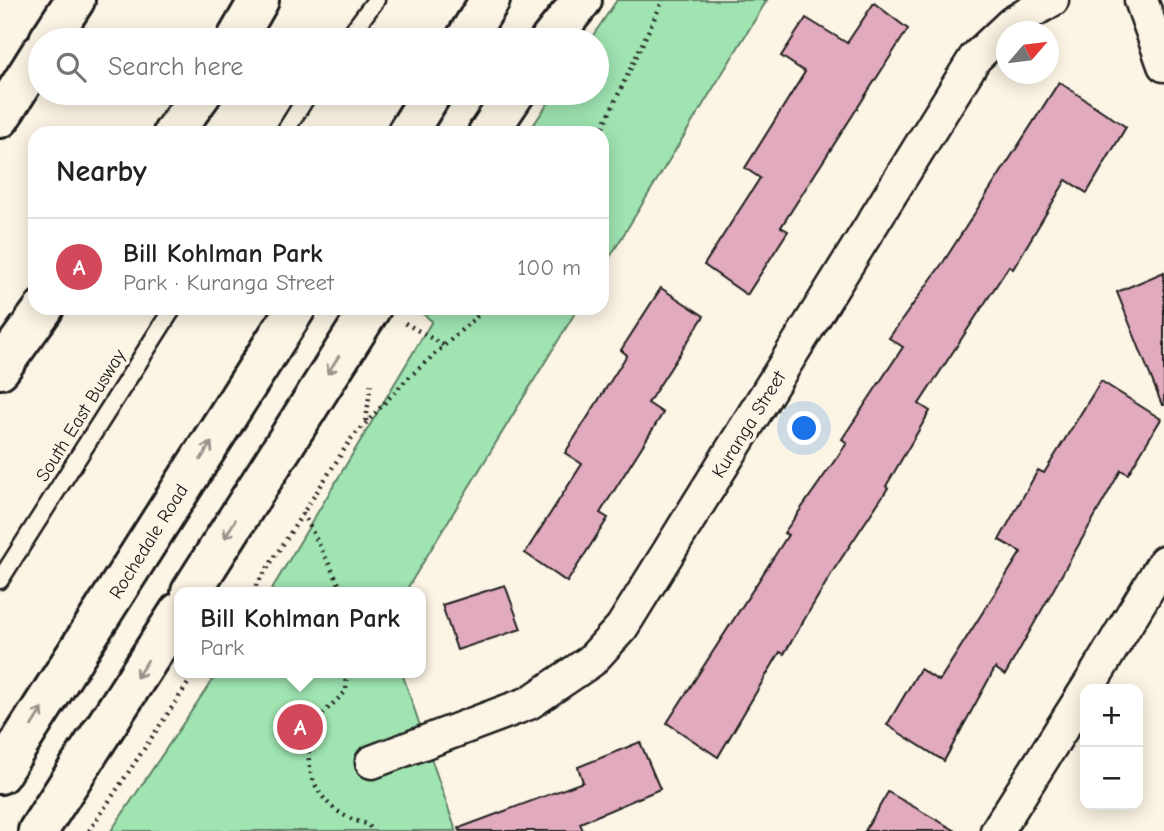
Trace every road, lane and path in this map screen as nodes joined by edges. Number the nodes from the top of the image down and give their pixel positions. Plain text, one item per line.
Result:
1 (75, 0) edge
2 (259, 0) edge
3 (376, 0) edge
4 (491, 0) edge
5 (582, 0) edge
6 (663, 0) edge
7 (1052, 0) edge
8 (1141, 0) edge
9 (57, 28) edge
10 (243, 28) edge
11 (355, 28) edge
12 (473, 28) edge
13 (560, 28) edge
14 (1164, 65) edge
15 (28, 73) edge
16 (193, 105) edge
17 (302, 105) edge
18 (424, 105) edge
19 (507, 105) edge
20 (0, 118) edge
21 (178, 126) edge
22 (288, 126) edge
23 (411, 126) edge
24 (493, 126) edge
25 (603, 126) edge
26 (39, 315) edge
27 (169, 315) edge
28 (292, 315) edge
29 (478, 315) edge
30 (385, 320) edge
31 (445, 345) junction
32 (0, 369) edge
33 (372, 373) dead end
34 (365, 424) junction
35 (303, 513) junction
36 (1164, 562) edge
37 (0, 580) edge
38 (195, 587) edge
39 (255, 587) edge
40 (340, 587) edge
41 (174, 620) edge
42 (192, 678) edge
43 (347, 678) edge
44 (1090, 684) edge
45 (1080, 700) edge
46 (372, 762) dead end
47 (0, 774) edge
48 (38, 831) edge
49 (89, 831) edge
50 (372, 831) edge
51 (997, 831) edge

1 - 9 main road
2 - 10 main road
3 - 11 lane
4 - 12 main road
5 - 13 main road
6 - 25 path
7 - 46 street, Kuranga Street
8 - 14 street
15 - 20 main road
16 - 21 main road
17 - 22 lane
18 - 23 main road
19 - 24 main road
26 - 32 main road
27 - 37 lane, South East Busway
47 -> 28 main road, Rochedale Road
29 - 31 path
30 - 31 path
30 -> 38 main road
31 - 34 path
33 - 34 path
34 - 35 path
35 - 39 path
35 - 40 path
36 - 44 street
41 -> 48 main road
42 - 49 path
43 - 50 path
45 - 51 street

